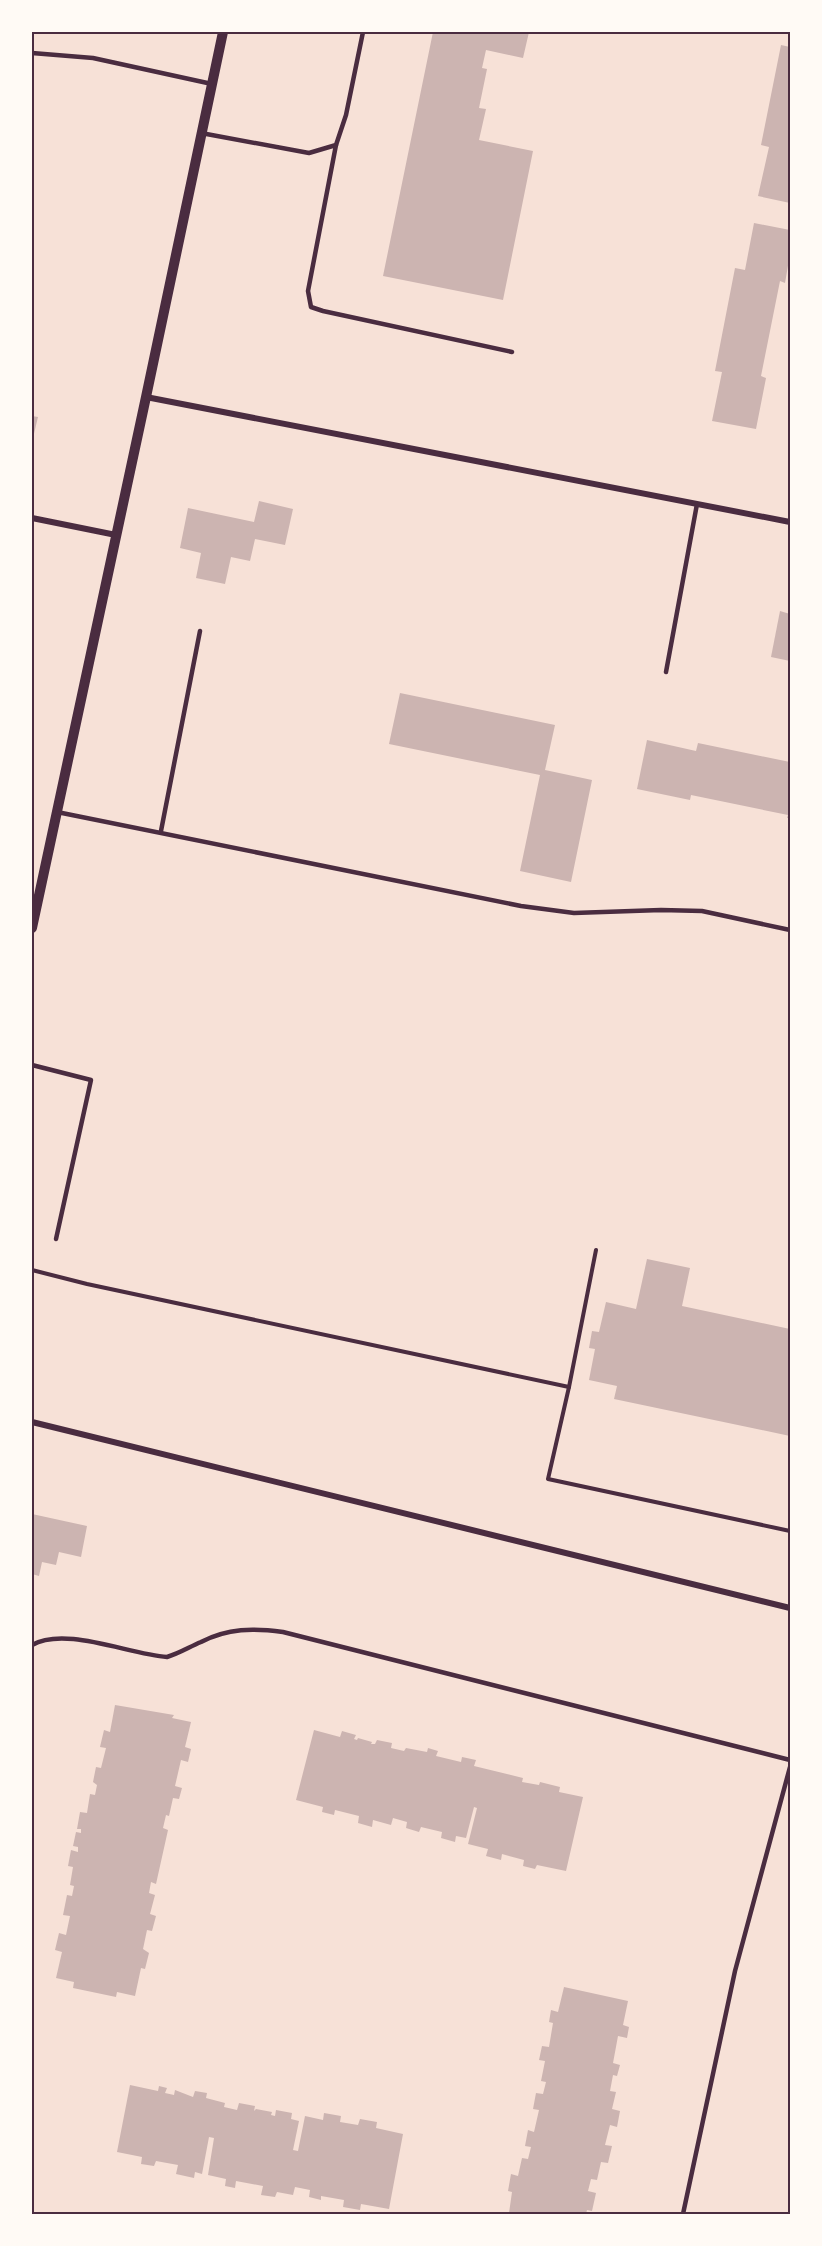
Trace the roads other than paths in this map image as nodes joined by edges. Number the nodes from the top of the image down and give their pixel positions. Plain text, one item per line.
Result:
1 (223, 32) edge
2 (363, 32) edge
3 (32, 53) edge
4 (212, 84) junction
5 (201, 133) junction
6 (336, 145) junction
7 (512, 352) dead end
8 (146, 397) junction
9 (697, 504) junction
10 (32, 518) edge
11 (790, 522) edge
12 (116, 536) junction
13 (200, 631) dead end
14 (666, 672) dead end
15 (57, 812) junction
16 (161, 831) junction
17 (32, 928) edge
18 (790, 930) edge
19 (32, 1065) edge
20 (56, 1239) dead end
21 (32, 1422) edge
22 (790, 1608) edge
23 (32, 1645) edge
24 (790, 1760) edge
25 (790, 1767) edge
26 (684, 2214) edge

1 - 4 street
2 - 6 lane
3 - 4 lane
4 - 5 street
5 - 6 lane
5 - 8 street
6 - 7 lane
8 - 9 street
8 - 12 street
9 - 11 street
9 - 14 lane
10 - 12 street
12 - 15 street
13 - 16 lane
15 - 16 lane
15 - 17 street
16 - 18 lane
19 - 20 lane
21 - 22 street
23 - 24 lane
25 - 26 lane

